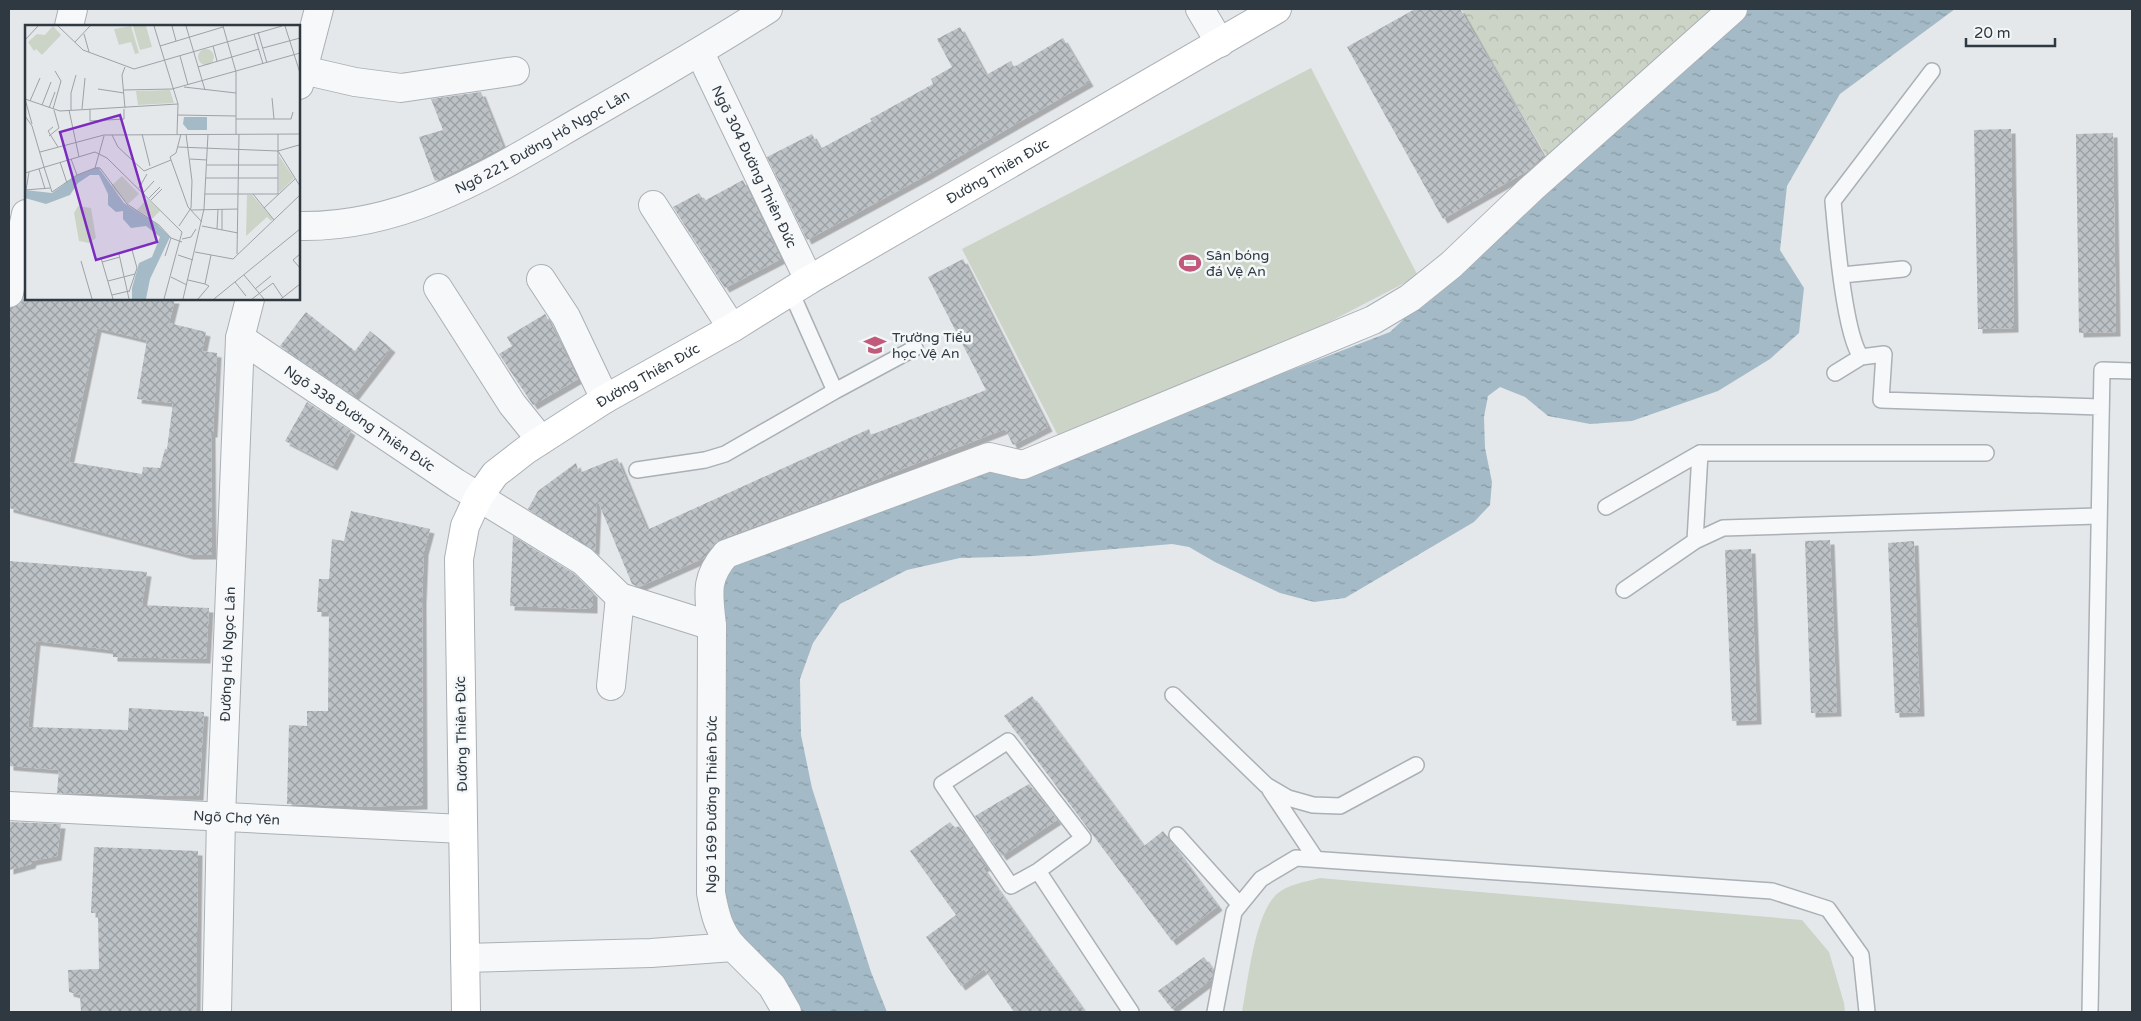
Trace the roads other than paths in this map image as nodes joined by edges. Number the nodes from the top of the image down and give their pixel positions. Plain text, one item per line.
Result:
1 (73, 9) edge
2 (319, 9) edge
3 (768, 9) edge
4 (1200, 9) edge
5 (1277, 9) edge
6 (1733, 9) edge
7 (69, 25) edge
8 (1220, 43) junction
9 (700, 53) junction
10 (515, 71) dead end
11 (1932, 71) dead end
12 (301, 78) edge
13 (653, 205) dead end
14 (19, 222) edge
15 (300, 226) edge
16 (1904, 269) dead end
17 (1842, 275) junction
18 (541, 279) dead end
19 (800, 286) junction
20 (438, 288) dead end
21 (9, 293) edge
22 (250, 300) edge
23 (732, 328) junction
24 (240, 338) junction
25 (915, 348) dead end
26 (1862, 356) junction
27 (2132, 371) edge
28 (1835, 373) dead end
29 (835, 391) junction
30 (605, 399) junction
31 (2100, 407) junction
32 (541, 440) junction
33 (1700, 453) junction
34 (1986, 453) dead end
35 (637, 470) dead end
36 (478, 498) junction
37 (1606, 507) dead end
38 (2098, 516) junction
39 (1695, 541) junction
40 (1624, 590) dead end
41 (620, 597) junction
42 (712, 626) junction
43 (611, 686) dead end
44 (1172, 695) dead end
45 (1416, 765) dead end
46 (1266, 785) junction
47 (9, 806) edge
48 (221, 817) junction
49 (462, 830) junction
50 (1177, 835) dead end
51 (1316, 859) junction
52 (1038, 871) junction
53 (1240, 905) junction
54 (733, 947) junction
55 (465, 958) junction
56 (217, 1012) edge
57 (466, 1012) edge
58 (787, 1012) edge
59 (1131, 1012) edge
60 (1216, 1012) edge
61 (1867, 1012) edge
62 (2090, 1012) edge

1 - 7 street
2 - 12 street
3 - 9 street, Ngõ 221 Đường Hồ Ngọc Lân
4 - 8 street
5 - 8 main road, Đường Thiên Đức
6 - 42 street, Ngõ 169 Đường Thiên Đức
8 - 19 main road, Đường Thiên Đức
9 - 15 street, Ngõ 221 Đường Hồ Ngọc Lân
9 - 19 street, Ngõ 304 Đường Thiên Đức
10 - 12 street
11 - 17 lane
13 - 23 street
14 - 21 street
16 - 17 lane
17 - 26 lane
18 - 30 street
19 - 23 main road, Đường Thiên Đức
19 - 29 lane
20 - 32 street
22 - 24 street, Đường Hồ Ngọc Lân
23 - 30 main road, Đường Thiên Đức
24 - 36 street, Ngõ 338 Đường Thiên Đức
24 - 48 street, Đường Hồ Ngọc Lân
25 - 29 lane
26 - 28 lane
26 - 31 lane
27 - 31 lane
29 - 35 lane
30 - 32 main road, Đường Thiên Đức
31 - 38 lane
32 - 36 main road, Đường Thiên Đức
33 - 34 lane
33 - 37 lane
33 - 39 lane
36 - 41 street, Ngõ 338 Đường Thiên Đức
36 - 49 main road, Đường Thiên Đức
38 - 39 lane
38 - 62 lane
39 - 40 lane
41 - 42 street
41 - 43 street
42 - 54 street, Ngõ 169 Đường Thiên Đức
44 - 46 lane
45 - 46 lane
46 - 51 lane
47 - 48 street, Ngõ Chợ Yên
48 - 49 street, Ngõ Chợ Yên
48 - 56 street, Đường Hồ Ngọc Lân
49 - 55 main road, Đường Thiên Đức
50 - 53 lane
51 - 53 lane
51 - 61 lane
52 - 52 lane
52 - 59 lane
53 - 60 lane
54 - 55 street
54 - 58 street, Ngõ 169 Đường Thiên Đức
55 - 57 main road, Đường Thiên Đức

